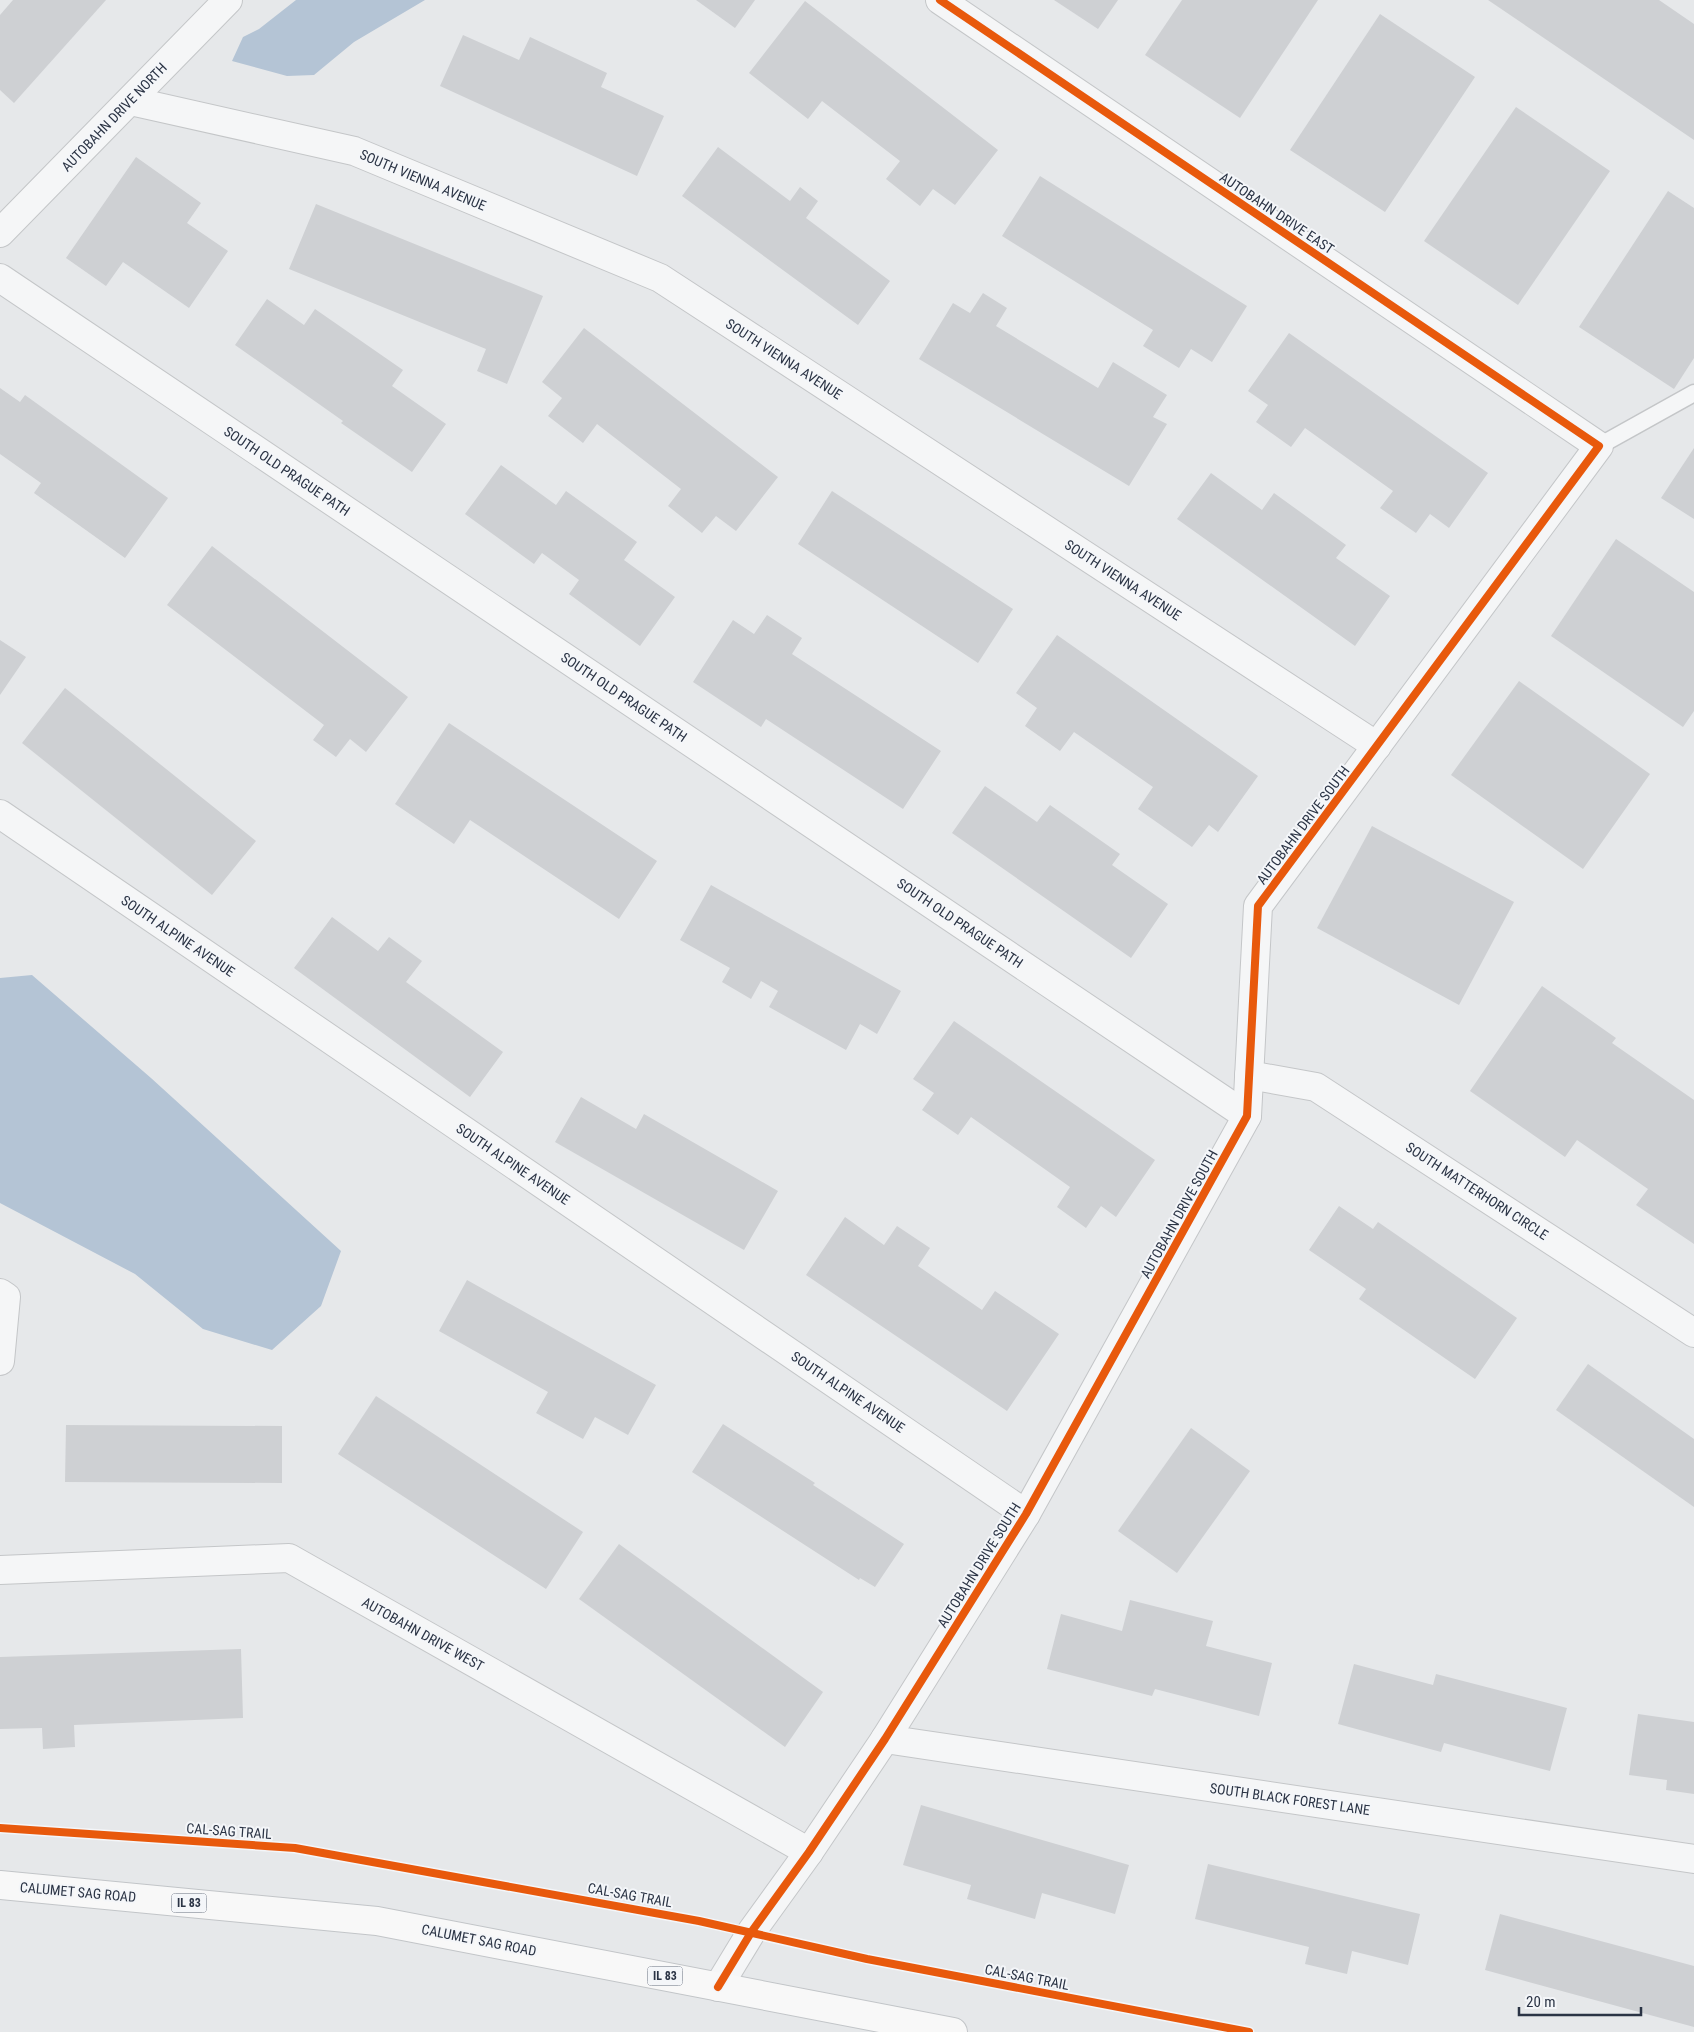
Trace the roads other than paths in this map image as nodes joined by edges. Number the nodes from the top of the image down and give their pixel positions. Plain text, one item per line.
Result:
1 (228, 0) edge
2 (940, 0) edge
3 (131, 101) junction
4 (0, 233) edge
5 (0, 278) edge
6 (1694, 393) edge
7 (1599, 446) junction
8 (1377, 746) junction
9 (0, 814) edge
10 (1249, 1075) junction
11 (1247, 1116) junction
12 (0, 1293) edge
13 (1694, 1333) edge
14 (0, 1361) edge
15 (1026, 1514) junction
16 (0, 1570) edge
17 (885, 1739) junction
18 (809, 1852) junction
19 (1694, 1859) edge
20 (0, 1885) edge
21 (718, 1986) junction
22 (954, 2032) edge

1 - 3 street, AUTOBAHN DRIVE NORTH
2 - 7 street, AUTOBAHN DRIVE EAST
3 - 4 street, AUTOBAHN DRIVE NORTH
3 - 8 street, SOUTH VIENNA AVENUE
5 - 11 street, SOUTH OLD PRAGUE PATH
6 - 7 lane
7 - 8 street, AUTOBAHN DRIVE SOUTH
8 - 10 street, AUTOBAHN DRIVE SOUTH
9 - 15 street, SOUTH ALPINE AVENUE
10 - 11 street, AUTOBAHN DRIVE SOUTH
10 - 13 street, SOUTH MATTERHORN CIRCLE
11 - 15 street, AUTOBAHN DRIVE SOUTH
12 - 14 street
15 - 17 street, AUTOBAHN DRIVE SOUTH
16 - 18 street, AUTOBAHN DRIVE WEST
17 - 18 street, AUTOBAHN DRIVE SOUTH
17 - 19 street, SOUTH BLACK FOREST LANE
18 - 21 street, AUTOBAHN DRIVE SOUTH
20 - 21 main road, CALUMET SAG ROAD / IL 83
21 - 22 main road, CALUMET SAG ROAD / IL 83

